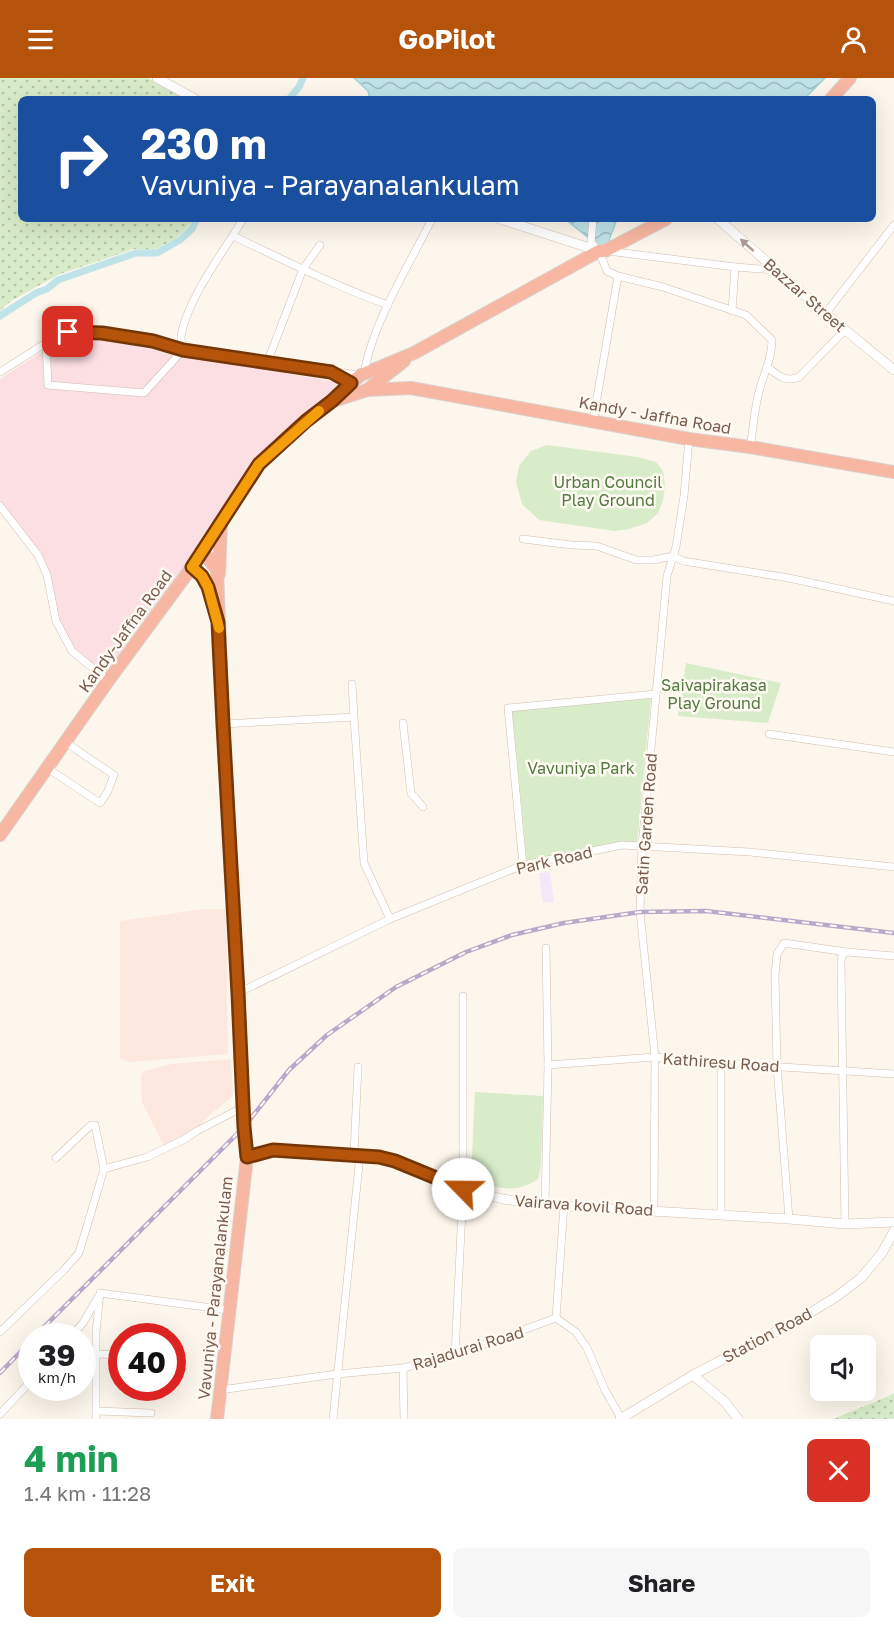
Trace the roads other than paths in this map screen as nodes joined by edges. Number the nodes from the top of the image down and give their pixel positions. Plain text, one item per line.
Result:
1 (157, 78) edge
2 (850, 78) edge
3 (190, 96) edge
4 (834, 96) edge
5 (241, 222) edge
6 (430, 222) edge
7 (510, 222) edge
8 (593, 222) edge
9 (660, 222) edge
10 (721, 222) edge
11 (894, 225) edge
12 (233, 236) junction
13 (320, 246) dead end
14 (602, 251) junction
15 (735, 267) junction
16 (303, 269) junction
17 (775, 270) junction
18 (618, 276) junction
19 (388, 305) junction
20 (732, 311) junction
21 (825, 313) junction
22 (846, 330) junction
23 (46, 343) junction
24 (183, 350) junction
25 (414, 353) junction
26 (267, 363) junction
27 (767, 367) junction
28 (396, 368) junction
29 (894, 370) edge
30 (0, 372) edge
31 (331, 372) junction
32 (359, 377) junction
33 (382, 379) junction
34 (406, 386) junction
35 (367, 390) junction
36 (332, 401) junction
37 (593, 421) junction
38 (688, 439) junction
39 (750, 447) junction
40 (894, 472) edge
41 (0, 506) edge
42 (221, 521) junction
43 (523, 539) dead end
44 (202, 550) junction
45 (672, 556) junction
46 (192, 567) junction
47 (219, 593) junction
48 (894, 601) edge
49 (218, 622) junction
50 (108, 681) junction
51 (352, 684) dead end
52 (656, 694) junction
53 (354, 717) junction
54 (403, 723) dead end
55 (223, 724) junction
56 (769, 734) dead end
57 (65, 742) junction
58 (894, 752) edge
59 (47, 768) junction
60 (423, 807) dead end
61 (0, 835) edge
62 (642, 846) junction
63 (523, 865) junction
64 (894, 867) edge
65 (390, 919) junction
66 (546, 948) dead end
67 (847, 952) junction
68 (894, 956) edge
69 (238, 993) junction
70 (463, 996) dead end
71 (655, 1057) junction
72 (722, 1063) junction
73 (548, 1065) junction
74 (777, 1066) junction
75 (358, 1067) dead end
76 (842, 1070) junction
77 (894, 1074) edge
78 (243, 1107) junction
79 (357, 1154) junction
80 (247, 1157) junction
81 (56, 1158) dead end
82 (104, 1169) junction
83 (463, 1189) junction
84 (545, 1205) junction
85 (564, 1205) junction
86 (654, 1211) junction
87 (721, 1215) junction
88 (789, 1219) junction
89 (894, 1222) edge
90 (845, 1224) junction
91 (894, 1231) edge
92 (100, 1293) junction
93 (228, 1310) junction
94 (556, 1318) junction
95 (83, 1323) edge
96 (0, 1332) edge
97 (96, 1354) joint
98 (108, 1354) edge
99 (455, 1355) junction
100 (403, 1368) junction
101 (337, 1374) junction
102 (693, 1375) junction
103 (220, 1390) junction
104 (18, 1395) edge
105 (151, 1413) dead end
106 (0, 1414) edge
107 (96, 1415) edge
108 (217, 1419) edge
109 (333, 1419) edge
110 (404, 1419) edge
111 (621, 1419) edge
112 (738, 1419) edge

1 - 3 street
2 - 4 highway
5 - 12 street
6 - 19 street
7 - 14 street
8 - 14 street
9 - 14 highway
17 -> 10 street, Bazzar Street
11 - 21 street
12 - 16 street
12 - 24 street
13 - 16 street
14 - 15 street
14 - 18 street
14 - 25 highway
15 - 17 street
15 - 20 street
16 - 19 street
16 - 26 street
17 - 21 street, Bazzar Street
18 - 20 street
18 - 37 street
19 - 32 street
20 - 27 street
21 - 22 street, Bazzar Street
22 - 27 street
22 - 29 street, Bazzar Street
23 - 24 street
23 - 24 street
23 - 30 street
24 - 26 street
25 - 28 highway
25 - 32 highway
26 - 31 street
27 - 39 street
28 - 33 highway
28 - 34 highway
31 - 32 street
31 - 32 street
32 - 33 highway, Kandy - Jaffna Road
32 - 35 highway
32 - 36 highway, Kandy-Jaffna Road
33 - 34 highway, Kandy - Jaffna Road
33 - 35 highway
34 - 35 highway, Kandy - Jaffna Road
34 - 37 highway, Kandy - Jaffna Road
35 - 36 highway, Kandy-Jaffna Road
36 - 42 highway, Kandy-Jaffna Road
37 - 38 highway, Kandy - Jaffna Road
38 - 39 highway, Kandy - Jaffna Road
38 - 45 street, Satin Garden Road
39 - 40 highway, Kandy - Jaffna Road
41 - 50 street
42 - 44 highway, Kandy-Jaffna Road
42 - 47 highway
43 - 45 street
44 - 46 highway, Kandy-Jaffna Road
44 - 47 highway
45 - 48 street
45 - 52 street, Satin Garden Road
46 - 49 highway
46 - 50 highway, Kandy-Jaffna Road
47 - 49 highway
49 - 55 highway, Vavuniya - Parayanalankulam
50 - 57 highway, Kandy-Jaffna Road
51 - 53 street
52 - 62 street, Satin Garden Road
52 - 63 street
53 - 55 street
53 - 65 street
54 - 60 street
55 - 69 highway, Vavuniya - Parayanalankulam
56 - 58 street
57 - 59 highway, Kandy-Jaffna Road
57 - 59 street
59 - 61 highway, Kandy-Jaffna Road
62 - 63 street, Park Road
62 - 64 street, Park Road
62 - 71 street, Satin Garden Road
63 - 65 street, Park Road
65 - 69 street, Park Road
66 - 73 street
67 - 68 street
67 - 74 street
67 - 76 street
69 - 78 highway, Vavuniya - Parayanalankulam
70 - 83 street
71 - 72 street, Kathiresu Road
71 - 73 street, Kathiresu Road
71 - 86 street, Satin Garden Road
72 - 74 street, Kathiresu Road
72 - 87 street
73 - 84 street
74 - 76 street, Kathiresu Road
74 - 88 street
75 - 79 street
76 - 77 street, Kathiresu Road
76 - 90 street
78 - 80 highway, Vavuniya - Parayanalankulam
78 - 82 street
79 - 80 street, Vairava kovil Road
79 - 83 street, Vairava kovil Road
79 - 101 street
80 - 93 highway, Vavuniya - Parayanalankulam
81 - 82 street
82 - 96 street
83 - 84 street, Vairava kovil Road
83 - 99 street
84 - 85 street, Vairava kovil Road
85 - 86 street, Vairava kovil Road
85 - 94 street
86 - 87 street, Vairava kovil Road
87 - 88 street, Vairava kovil Road
88 - 90 street, Vairava kovil Road
89 - 90 street, Vairava kovil Road
91 - 102 street, Station Road
92 - 93 street
92 - 95 street
92 - 97 street
93 - 103 highway, Vavuniya - Parayanalankulam
94 - 99 street, Rajadurai Road
94 - 111 street
97 - 98 street
99 - 100 street, Rajadurai Road
100 - 101 street, Rajadurai Road
100 - 110 street
101 - 103 street, Rajadurai Road
101 - 109 street
102 - 111 street, Station Road
102 - 112 street
103 - 108 highway, Vavuniya - Parayanalankulam
104 - 106 street
105 - 107 street

